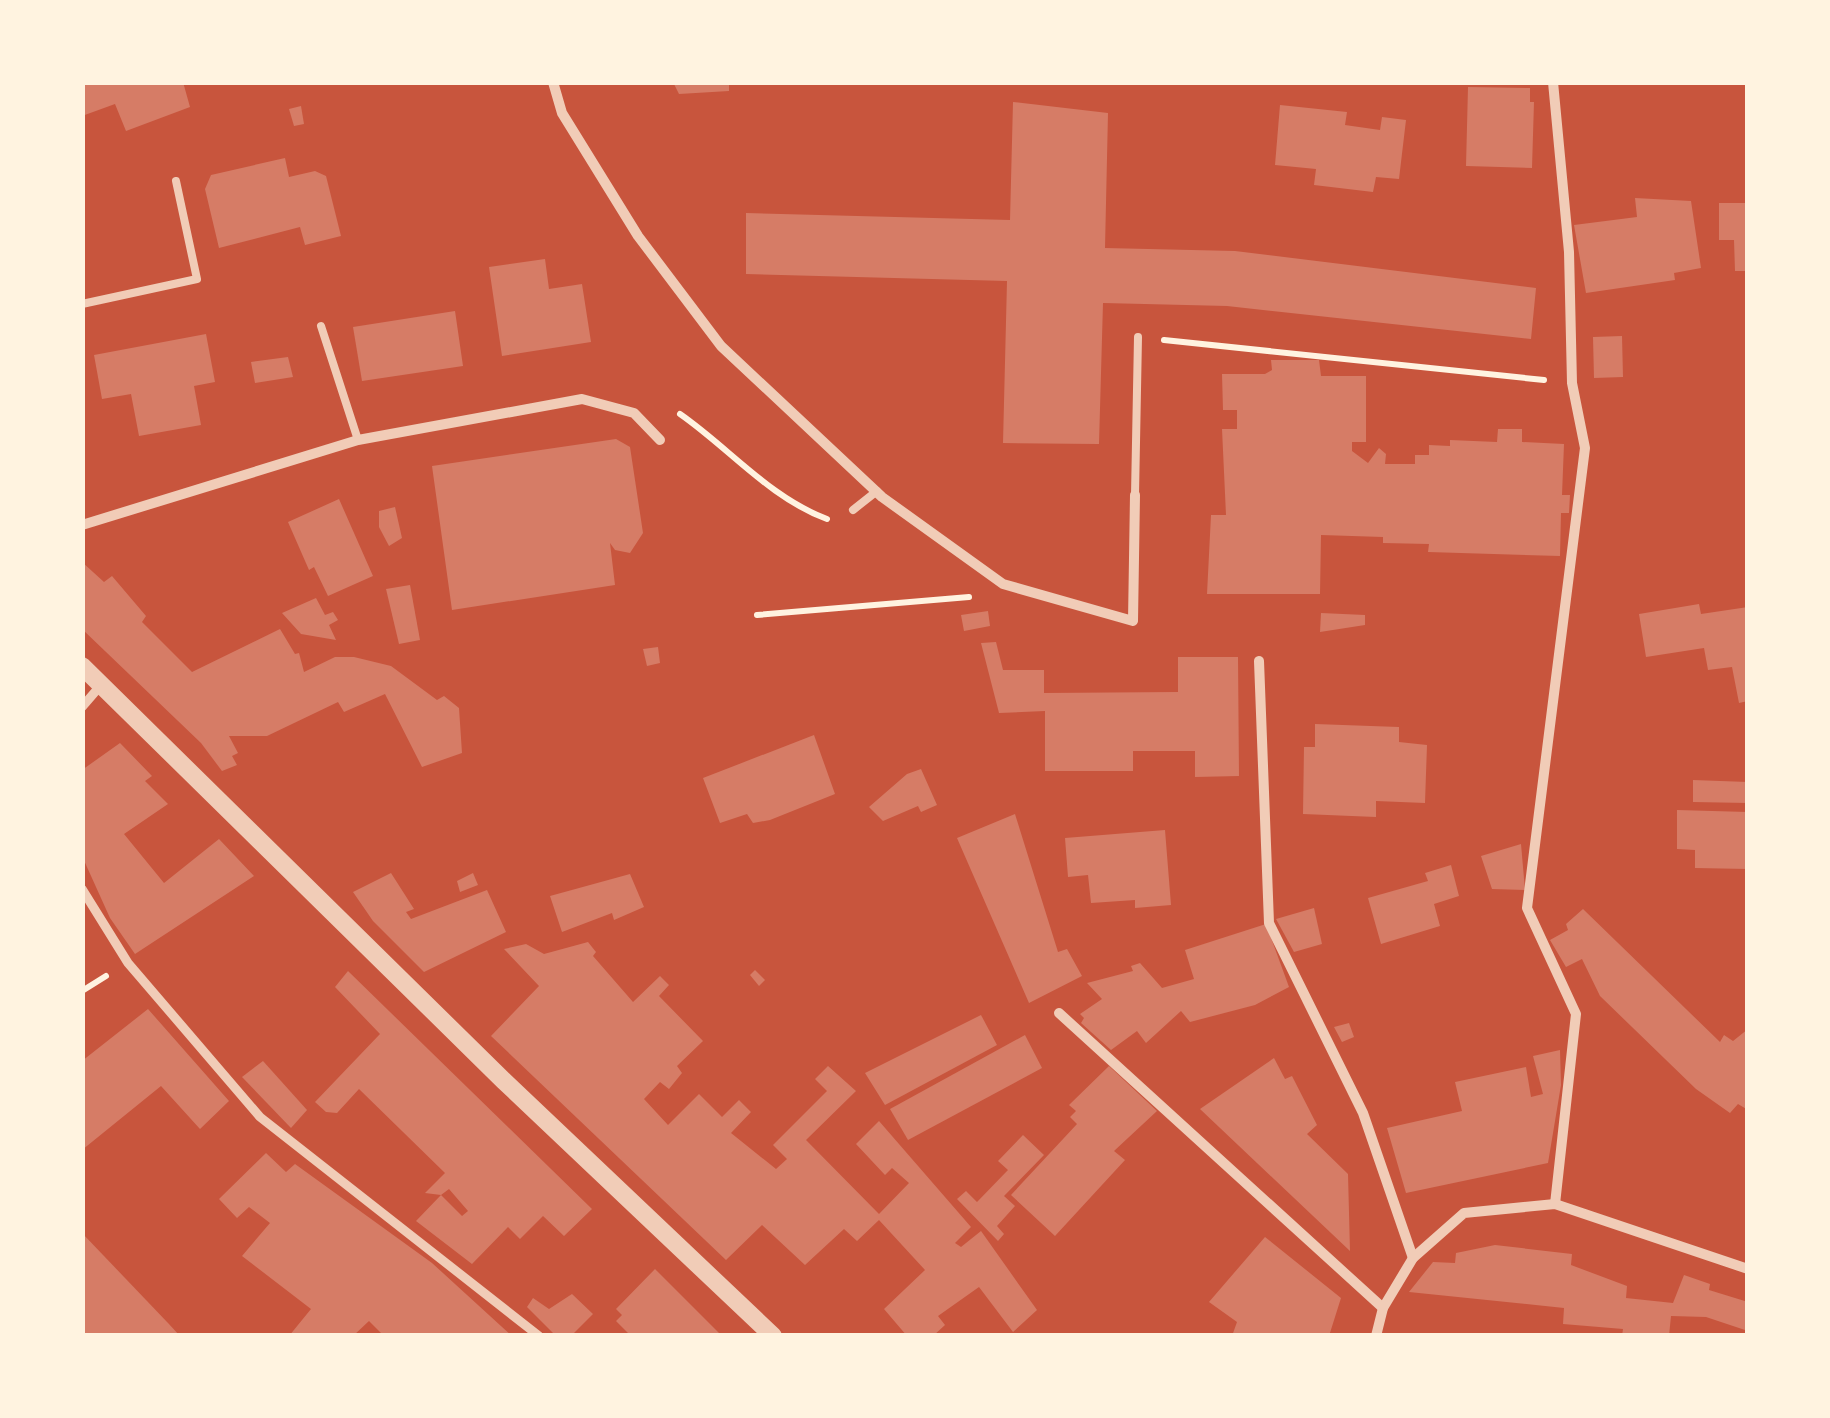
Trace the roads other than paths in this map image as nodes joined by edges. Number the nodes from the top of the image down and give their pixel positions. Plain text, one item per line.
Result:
1 (553, 82) edge
2 (1553, 82) edge
3 (176, 180) dead end
4 (82, 304) edge
5 (320, 326) dead end
6 (1138, 337) road end
7 (358, 440) junction
8 (660, 440) dead end
9 (877, 492) junction
10 (1135, 495) joint
11 (853, 510) road end
12 (82, 525) edge
13 (1259, 661) dead end
14 (82, 666) edge
15 (102, 683) junction
16 (82, 707) edge
17 (82, 889) edge
18 (1060, 1013) dead end
19 (1555, 1204) junction
20 (1412, 1258) junction
21 (1748, 1269) edge
22 (1383, 1308) junction
23 (539, 1336) edge
24 (772, 1336) edge
25 (1376, 1336) edge

1 - 9 street
2 - 19 street
3 - 4 lane
5 - 7 lane
6 - 10 lane
7 - 8 street
7 - 12 street
9 - 10 street
9 - 11 lane
13 - 20 street
14 - 15 street
15 - 16 street
15 - 24 street
17 - 23 street
18 - 22 street
19 - 20 street
19 - 21 street
20 - 22 street
22 - 25 street

